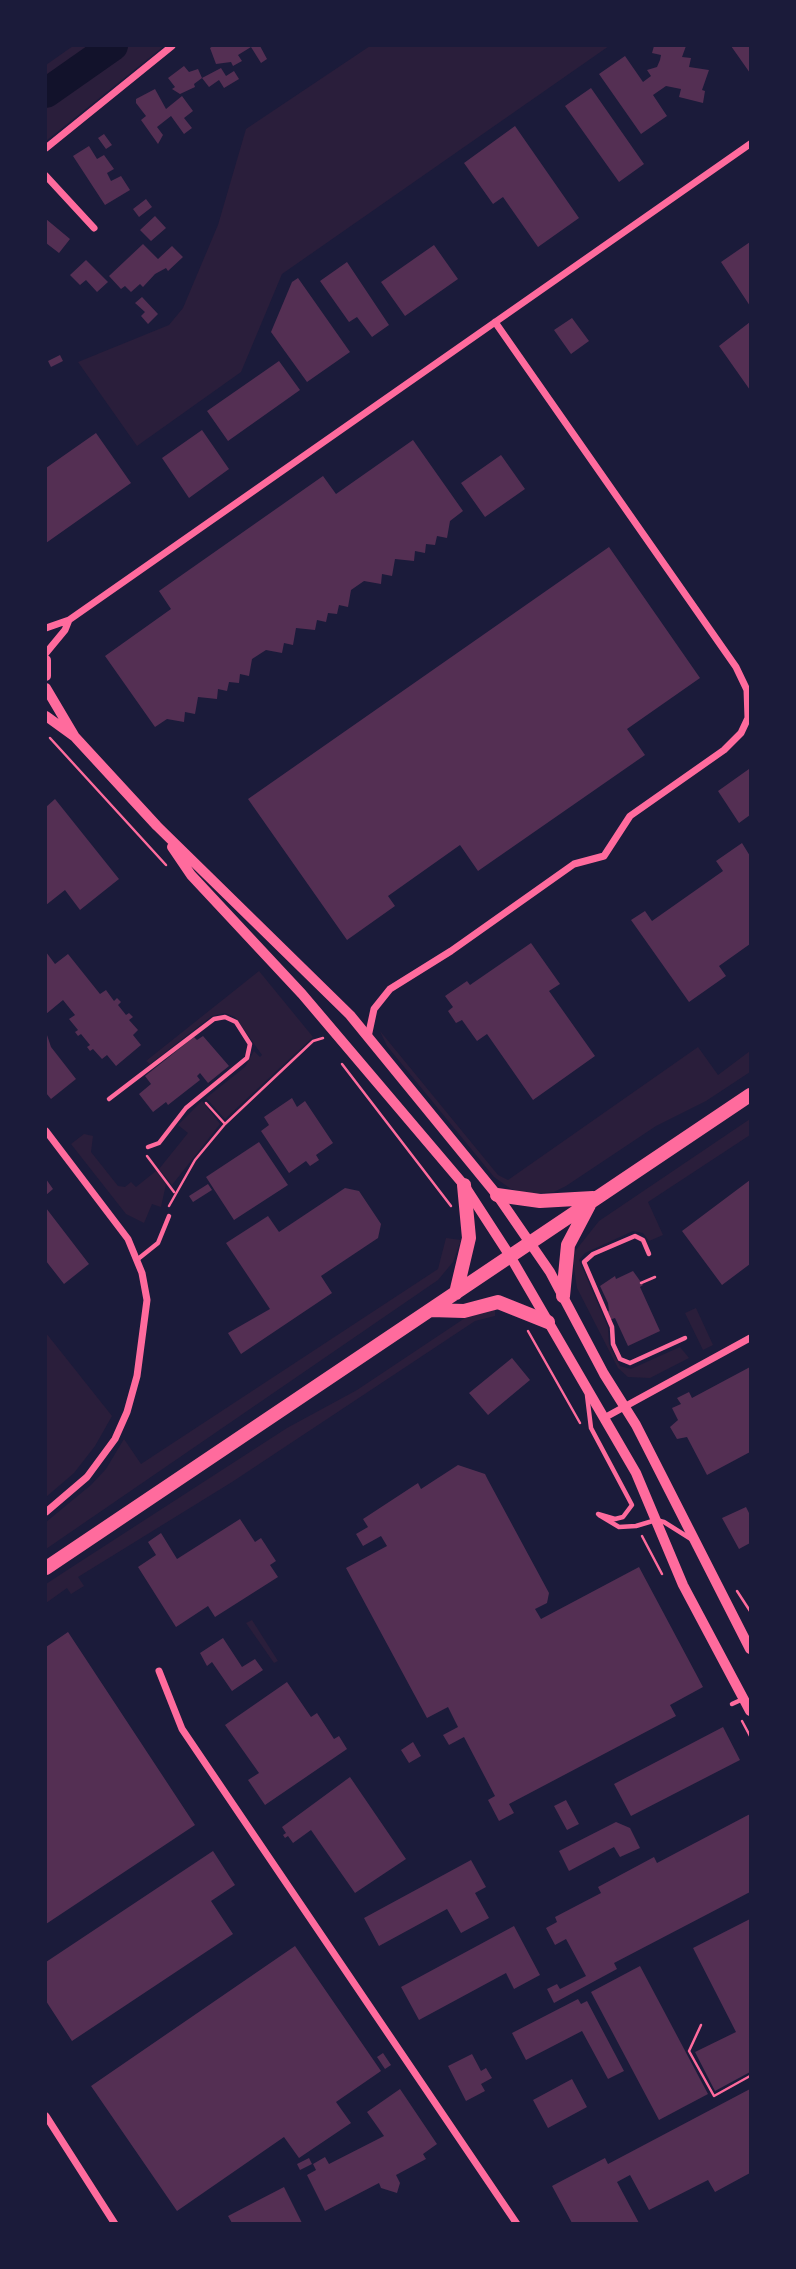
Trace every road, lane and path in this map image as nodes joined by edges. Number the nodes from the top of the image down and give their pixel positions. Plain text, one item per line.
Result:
1 (172, 46) edge
2 (751, 144) edge
3 (46, 148) edge
4 (46, 176) edge
5 (94, 228) dead end
6 (495, 322) junction
7 (69, 621) junction
8 (46, 628) edge
9 (46, 653) edge
10 (46, 660) edge
11 (46, 676) edge
12 (46, 688) edge
13 (46, 716) edge
14 (46, 733) edge
15 (75, 737) junction
16 (157, 825) junction
17 (169, 867) dead end
18 (334, 1031) junction
19 (368, 1037) junction
20 (320, 1038) junction
21 (328, 1047) dead end
22 (335, 1056) dead end
23 (751, 1095) edge
24 (109, 1099) dead end
25 (46, 1131) edge
26 (148, 1147) dead end
27 (145, 1153) dead end
28 (464, 1185) junction
29 (174, 1192) junction
30 (497, 1195) junction
31 (594, 1198) junction
32 (454, 1212) dead end
33 (169, 1216) joint
34 (532, 1241) junction
35 (649, 1254) dead end
36 (510, 1256) junction
37 (138, 1259) junction
38 (655, 1277) dead end
39 (642, 1283) dead end
40 (456, 1293) junction
41 (563, 1296) junction
42 (431, 1310) junction
43 (548, 1322) junction
44 (525, 1327) dead end
45 (685, 1338) dead end
46 (751, 1338) edge
47 (586, 1390) junction
48 (624, 1406) junction
49 (604, 1418) junction
50 (580, 1424) dead end
51 (46, 1512) edge
52 (656, 1520) junction
53 (639, 1531) dead end
54 (694, 1540) junction
55 (46, 1568) edge
56 (664, 1578) dead end
57 (733, 1588) dead end
58 (751, 1611) edge
59 (751, 1649) edge
60 (159, 1671) dead end
61 (743, 1699) junction
62 (732, 1704) dead end
63 (751, 1711) edge
64 (701, 2025) dead end
65 (751, 2076) edge
66 (46, 2116) edge
67 (115, 2224) edge
68 (517, 2224) edge

1 - 3 street
2 - 6 street
4 - 5 street
6 - 7 street
6 - 19 street
7 - 8 street
7 - 9 street
10 - 11 street
12 - 15 street
13 - 15 street
14 - 17 path
15 - 16 street
16 - 18 street
16 - 19 street
18 - 20 path
18 - 28 street
19 - 30 street
20 - 21 path
20 - 29 path
22 - 32 path
23 - 31 main road
24 - 26 lane
25 - 37 street
27 - 29 path
28 - 36 street
28 - 40 main road
29 - 33 path
30 - 31 main road
30 - 34 street
31 - 34 main road
31 - 41 main road
33 - 37 lane
34 - 36 main road
34 - 41 street
35 - 45 lane
36 - 40 main road
36 - 43 street
37 - 51 street
38 - 39 path
40 - 42 main road
41 - 48 street
42 - 43 main road
42 - 55 main road
43 - 47 street
44 - 50 path
46 - 48 street
47 - 49 street
47 - 52 lane
48 - 49 street
48 - 54 street
49 - 52 street
52 - 54 lane
52 - 61 street
53 - 56 path
54 - 59 street
57 - 58 path
60 - 68 street
61 - 62 lane
61 - 63 street
64 - 65 path
66 - 67 street

